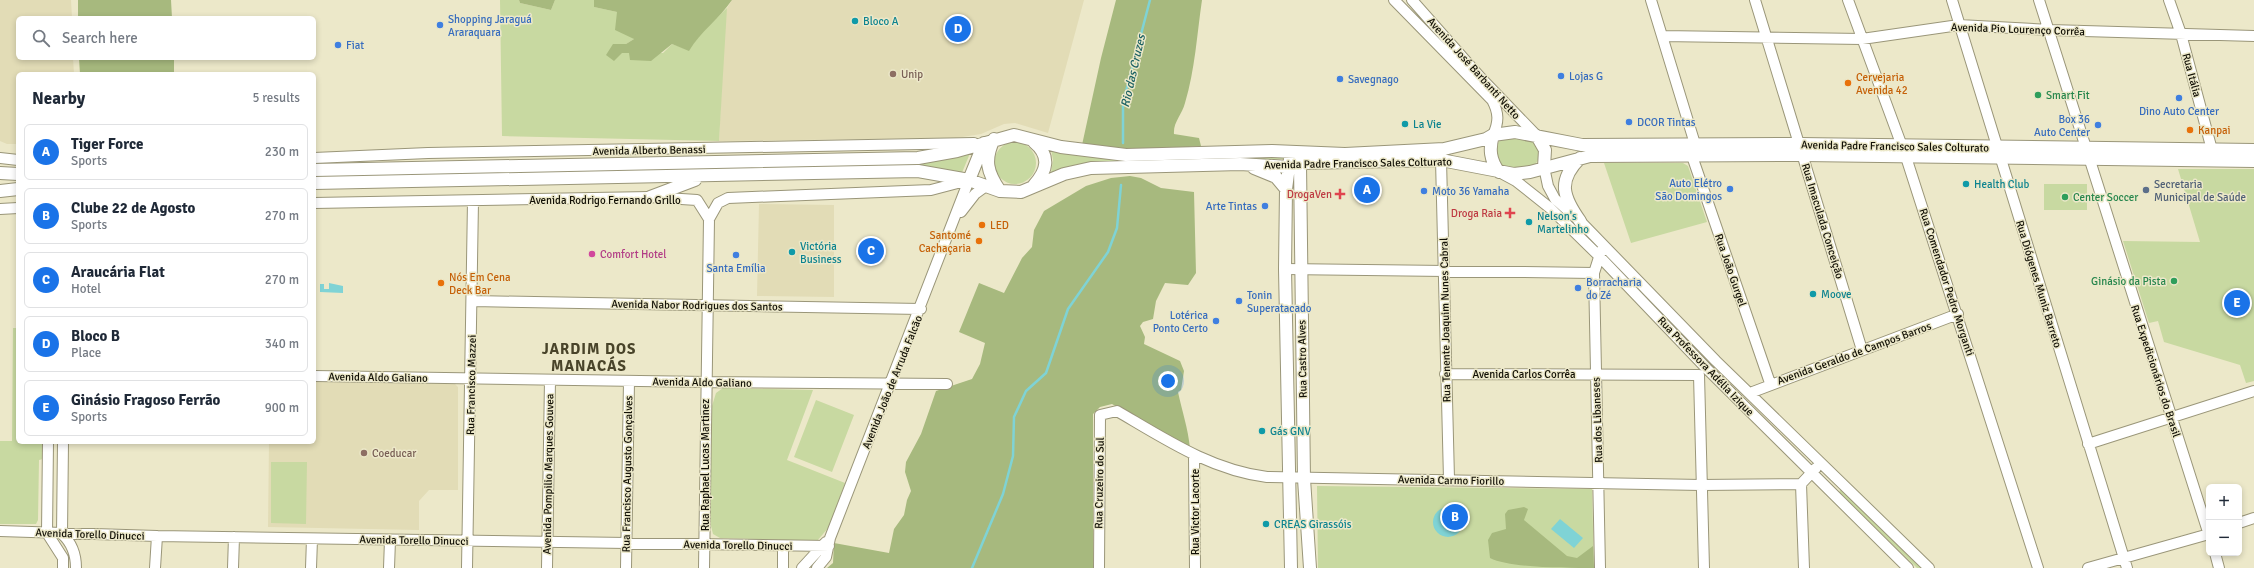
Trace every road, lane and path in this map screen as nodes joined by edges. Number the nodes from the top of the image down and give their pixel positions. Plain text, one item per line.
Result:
1 (1394, 0) edge
2 (1412, 0) edge
3 (1651, 0) edge
4 (1755, 0) edge
5 (1848, 0) edge
6 (1952, 0) edge
7 (2039, 0) edge
8 (2169, 0) edge
9 (1959, 25) junction
10 (2050, 30) junction
11 (2181, 34) junction
12 (1662, 36) junction
13 (2254, 36) edge
14 (1767, 37) junction
15 (1862, 39) junction
16 (1493, 135) junction
17 (1537, 136) junction
18 (989, 141) junction
19 (1034, 142) junction
20 (1693, 150) junction
21 (1801, 150) junction
22 (2254, 150) edge
23 (1905, 151) junction
24 (1293, 152) junction
25 (1999, 152) junction
26 (2088, 153) junction
27 (2212, 156) junction
28 (0, 158) edge
29 (316, 158) edge
30 (1580, 158) junction
31 (16, 160) edge
32 (1441, 160) junction
33 (2254, 161) edge
34 (1243, 164) junction
35 (1294, 165) junction
36 (1544, 167) junction
37 (316, 170) edge
38 (1499, 172) junction
39 (0, 173) edge
40 (16, 174) edge
41 (704, 177) junction
42 (969, 180) junction
43 (316, 183) edge
44 (986, 186) junction
45 (16, 189) edge
46 (1030, 189) junction
47 (1286, 189) junction
48 (0, 191) edge
49 (1000, 191) junction
50 (650, 197) junction
51 (473, 201) junction
52 (316, 203) edge
53 (16, 208) edge
54 (0, 209) edge
55 (709, 219) junction
56 (1580, 221) junction
57 (952, 225) junction
58 (1285, 233) junction
59 (1300, 233) junction
60 (1604, 245) junction
61 (1600, 256) junction
62 (1301, 268) junction
63 (1285, 269) junction
64 (1445, 270) junction
65 (1594, 273) junction
66 (472, 301) junction
67 (706, 304) junction
68 (921, 309) junction
69 (1958, 314) junction
70 (1862, 350) junction
71 (1716, 361) junction
72 (1708, 368) junction
73 (1446, 374) junction
74 (1596, 375) junction
75 (1699, 375) junction
76 (316, 376) edge
77 (471, 378) junction
78 (550, 380) junction
79 (629, 381) junction
80 (706, 382) junction
81 (1770, 383) junction
82 (891, 384) junction
83 (947, 384) dead end
84 (2254, 391) edge
85 (1750, 393) junction
86 (1117, 411) joint
87 (2171, 417) junction
88 (48, 444) edge
89 (63, 444) edge
90 (2088, 444) junction
91 (1194, 456) junction
92 (1822, 463) junction
93 (1810, 472) junction
94 (1290, 478) junction
95 (1304, 479) junction
96 (1449, 479) junction
97 (1599, 482) junction
98 (1801, 484) junction
99 (1700, 485) junction
100 (2254, 518) edge
101 (2242, 522) edge
102 (2206, 525) edge
103 (0, 531) edge
104 (46, 533) junction
105 (62, 534) junction
106 (2206, 535) edge
107 (157, 536) junction
108 (234, 537) junction
109 (312, 539) junction
110 (390, 540) junction
111 (468, 542) junction
112 (547, 542) junction
113 (827, 543) junction
114 (626, 544) junction
115 (704, 545) junction
116 (783, 546) junction
117 (2215, 556) edge
118 (2125, 563) edge
119 (63, 568) edge
120 (76, 568) edge
121 (155, 568) edge
122 (233, 568) edge
123 (311, 568) edge
124 (390, 568) edge
125 (467, 568) edge
126 (547, 568) edge
127 (626, 568) edge
128 (704, 568) edge
129 (783, 568) edge
130 (802, 568) edge
131 (818, 568) edge
132 (1099, 568) edge
133 (1195, 568) edge
134 (1291, 568) edge
135 (1310, 568) edge
136 (1600, 568) edge
137 (1704, 568) edge
138 (1804, 568) edge
139 (1908, 568) edge
140 (1929, 568) edge
141 (2038, 568) edge
142 (2088, 568) edge
143 (2219, 568) edge

1 - 16 street
2 - 17 street, Avenida José Barbanti Netto
3 - 12 street, Rua João Gurgel
4 - 14 street, Rua Imaculada Conceição
5 - 15 street, Rua Comendador Pedro Morganti
6 - 9 street, Rua Diógenes Muniz Barreto
7 - 10 street, Rua Expedicionários do Brasil
8 - 11 street, Rua Itália
9 - 10 street, Avenida Pio Lourenço Corrêa
9 - 15 street, Avenida Pio Lourenço Corrêa
9 - 25 street, Rua Diógenes Muniz Barreto
10 - 11 street, Avenida Pio Lourenço Corrêa
10 - 26 street, Rua Expedicionários do Brasil
11 - 13 street, Avenida Pio Lourenço Corrêa
11 - 27 street, Rua Itália
12 - 14 street, Avenida Pio Lourenço Corrêa
12 - 20 street, Rua João Gurgel
14 - 15 street, Avenida Pio Lourenço Corrêa
14 - 21 street, Rua Imaculada Conceição
15 - 23 street, Rua Comendador Pedro Morganti
16 - 17 main road
16 - 24 main road, Avenida Padre Francisco Sales Colturato
16 - 38 main road
17 - 20 main road, Avenida Padre Francisco Sales Colturato
17 - 36 main road
18 - 19 main road
18 - 29 street, Avenida Alberto Benassi
18 - 37 main road
18 - 42 main road
18 - 49 main road
19 - 24 main road, Avenida Padre Francisco Sales Colturato
19 - 46 main road
20 - 21 main road, Avenida Padre Francisco Sales Colturato
20 - 30 main road, Avenida Padre Francisco Sales Colturato
20 - 81 street, Rua João Gurgel
21 - 23 main road, Avenida Padre Francisco Sales Colturato
21 - 70 street, Rua Imaculada Conceição
22 - 27 main road, Avenida Padre Francisco Sales Colturato
23 - 25 main road, Avenida Padre Francisco Sales Colturato
23 - 69 street, Rua Comendador Pedro Morganti
24 - 35 main road, Rua Castro Alves
25 - 26 main road, Avenida Padre Francisco Sales Colturato
25 - 90 street, Rua Diógenes Muniz Barreto
26 - 27 main road, Avenida Padre Francisco Sales Colturato
26 - 87 street, Rua Expedicionários do Brasil
27 - 33 main road, Avenida Padre Francisco Sales Colturato
28 - 31 street
30 - 36 main road, Avenida Padre Francisco Sales Colturato
30 - 56 main road
32 - 35 main road, Avenida Padre Francisco Sales Colturato
32 - 38 main road, Avenida Padre Francisco Sales Colturato
32 - 64 street, Rua Tenente Joaquim Nunes Cabral
34 - 35 main road, Avenida Padre Francisco Sales Colturato
34 - 46 main road, Avenida Padre Francisco Sales Colturato
34 - 47 main road
35 - 47 main road, Rua Castro Alves
35 - 59 main road, Rua Castro Alves
36 - 38 main road
36 - 56 street, Rua Professora Adélia Izique
38 - 61 street, Rua Professora Adélia Izique
39 - 40 main road
41 - 42 main road
41 - 43 main road
41 - 50 main road
42 - 44 main road
42 - 55 street
42 - 57 street, Avenida João de Arruda Falcão
44 - 49 main road
44 - 57 street, Avenida João de Arruda Falcão
45 - 48 main road
46 - 49 main road
47 - 58 main road, Rua Castro Alves
50 - 51 street, Avenida Rodrigo Fernando Grillo
50 - 55 street, Avenida Rodrigo Fernando Grillo
51 - 52 street, Avenida Rodrigo Fernando Grillo
51 - 66 street, Rua Francisco Mazzei
53 - 54 street
55 - 67 street, Rua Raphael Lucas Martinez
56 - 60 street, Rua Professora Adélia Izique
57 - 68 street, Avenida João de Arruda Falcão
58 - 59 main road
58 - 63 main road, Rua Castro Alves
59 - 62 main road, Rua Castro Alves
60 - 61 street
60 - 71 street, Rua Professora Adélia Izique
61 - 65 street
61 - 72 street, Rua Professora Adélia Izique
62 - 63 street
62 - 64 street
62 - 95 main road, Rua Castro Alves
63 - 94 main road, Rua Castro Alves
64 - 65 street
64 - 73 street, Rua Tenente Joaquim Nunes Cabral
65 - 74 street, Rua dos Libaneses
66 - 67 street, Avenida Nabor Rodrigues dos Santos
66 - 77 street, Rua Francisco Mazzei
67 - 68 street, Avenida Nabor Rodrigues dos Santos
67 - 80 street, Rua Raphael Lucas Martinez
68 - 82 street, Avenida João de Arruda Falcão
69 - 70 street, Avenida Geraldo de Campos Barros
69 - 141 street, Rua Comendador Pedro Morganti
70 - 81 street, Avenida Geraldo de Campos Barros
71 - 72 street
71 - 85 street, Rua Professora Adélia Izique
72 - 75 street
72 - 93 street, Rua Professora Adélia Izique
73 - 74 street, Avenida Carlos Corrêa
73 - 96 street, Rua Tenente Joaquim Nunes Cabral
74 - 75 street, Avenida Carlos Corrêa
74 - 97 street, Rua dos Libaneses
75 - 99 street
76 - 77 street, Avenida Aldo Galiano
77 - 78 street, Avenida Aldo Galiano
77 - 111 street, Rua Francisco Mazzei
78 - 79 street, Avenida Aldo Galiano
78 - 112 street, Avenida Pompilio Marques Gouvea
79 - 80 street, Avenida Aldo Galiano
79 - 114 street, Rua Francisco Augusto Gonçalves
80 - 82 street, Avenida Aldo Galiano
80 - 115 street, Rua Raphael Lucas Martinez
81 - 85 street, Avenida Geraldo de Campos Barros
82 - 83 street, Avenida Aldo Galiano
82 - 113 street, Avenida João de Arruda Falcão
84 - 87 street
85 - 92 street, Rua Professora Adélia Izique
86 - 91 street, Avenida Carmo Fiorillo
86 - 132 street, Rua Cruzeiro do Sul
87 - 90 street
87 - 102 street, Rua Expedicionários do Brasil
88 - 104 street
89 - 105 street
90 - 118 street, Rua Diógenes Muniz Barreto
91 - 94 street, Avenida Carmo Fiorillo
91 - 133 street, Rua Victor Lacorte
92 - 93 street
92 - 140 street, Rua Professora Adélia Izique
93 - 98 street
93 - 139 street, Rua Professora Adélia Izique
94 - 95 street, Avenida Carmo Fiorillo
94 - 134 main road, Rua Castro Alves
95 - 96 street, Avenida Carmo Fiorillo
95 - 135 main road, Rua Castro Alves
96 - 97 street, Avenida Carmo Fiorillo
97 - 99 street, Avenida Carmo Fiorillo
97 - 136 street, Rua dos Libaneses
98 - 99 street, Avenida Carmo Fiorillo
98 - 138 street
99 - 137 street
100 - 101 street
103 - 104 street, Avenida Torello Dinucci
104 - 105 street, Avenida Torello Dinucci
104 - 119 street
105 - 107 street, Avenida Torello Dinucci
105 - 120 street
106 - 118 street
107 - 108 street, Avenida Torello Dinucci
107 - 121 street
108 - 109 street, Avenida Torello Dinucci
108 - 122 street
109 - 110 street, Avenida Torello Dinucci
109 - 123 street
110 - 111 street, Avenida Torello Dinucci
110 - 124 street
111 - 112 street, Avenida Torello Dinucci
111 - 125 street, Rua Francisco Mazzei
112 - 114 street, Avenida Torello Dinucci
112 - 126 street, Avenida Pompilio Marques Gouvea
113 - 116 street, Avenida Torello Dinucci
113 - 130 street
113 - 131 street, Avenida João de Arruda Falcão
114 - 115 street, Avenida Torello Dinucci
114 - 127 street, Rua Francisco Augusto Gonçalves
115 - 116 street, Avenida Torello Dinucci
115 - 128 street, Rua Raphael Lucas Martinez
116 - 129 street
117 - 143 street
118 - 142 street

